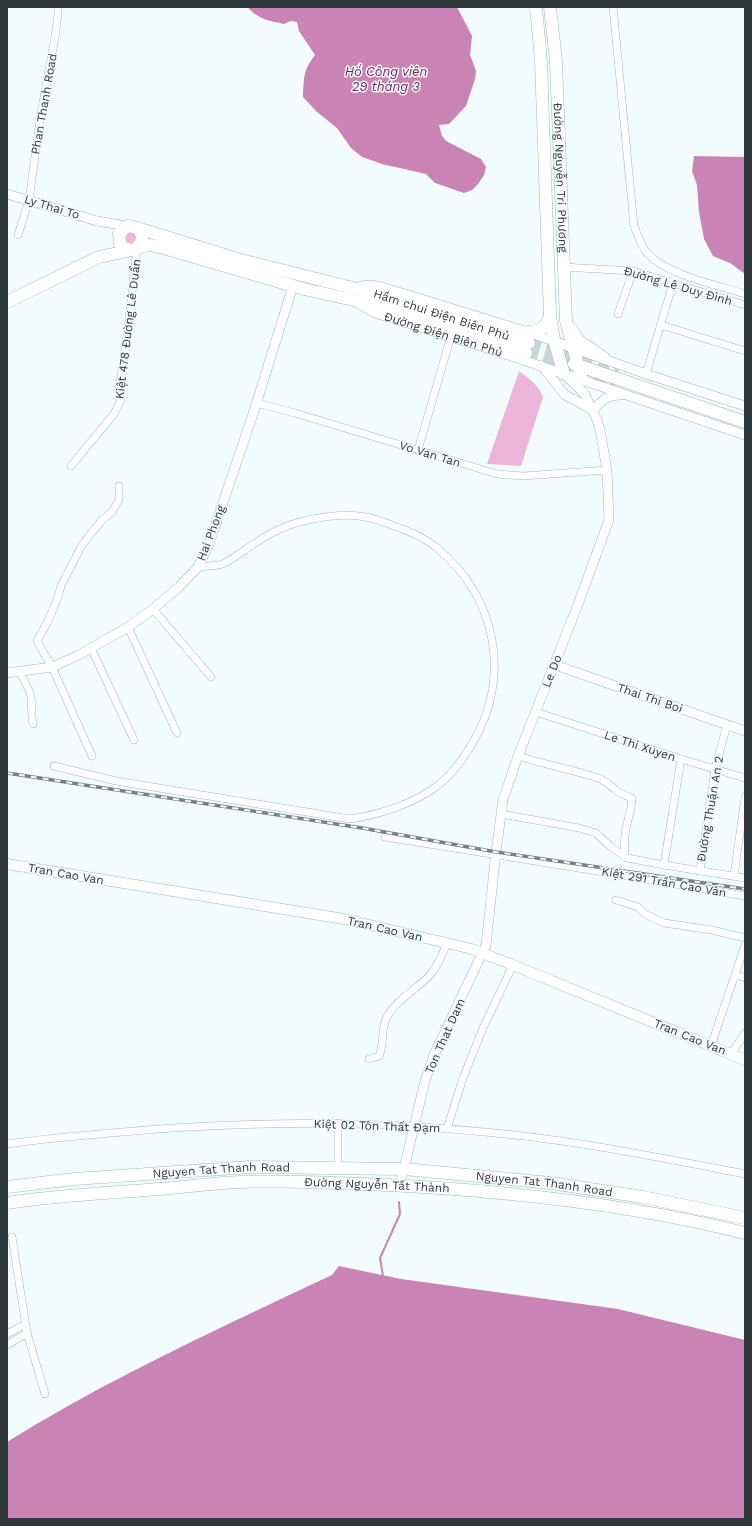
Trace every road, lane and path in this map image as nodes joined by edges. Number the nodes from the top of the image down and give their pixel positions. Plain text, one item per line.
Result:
1 (58, 7) edge
2 (536, 7) edge
3 (550, 7) edge
4 (612, 7) edge
5 (7, 194) edge
6 (29, 200) junction
7 (126, 231) junction
8 (18, 235) dead end
9 (136, 248) junction
10 (99, 257) junction
11 (563, 267) junction
12 (633, 271) junction
13 (674, 282) junction
14 (293, 286) junction
15 (745, 294) edge
16 (354, 301) junction
17 (7, 302) edge
18 (745, 305) edge
19 (618, 314) dead end
20 (550, 316) junction
21 (566, 321) junction
22 (661, 325) junction
23 (451, 336) junction
24 (554, 340) junction
25 (528, 342) junction
26 (573, 347) junction
27 (745, 351) edge
28 (604, 358) junction
29 (542, 366) junction
30 (578, 366) junction
31 (618, 372) tunnel mouth
32 (564, 374) junction
33 (646, 374) junction
34 (582, 380) junction
35 (614, 385) tunnel mouth
36 (584, 393) junction
37 (628, 395) junction
38 (256, 403) junction
39 (745, 406) edge
40 (593, 410) junction
41 (745, 414) edge
42 (745, 422) edge
43 (745, 430) edge
44 (745, 435) edge
45 (418, 450) junction
46 (71, 466) dead end
47 (607, 470) junction
48 (119, 486) dead end
49 (198, 567) junction
50 (153, 609) junction
51 (128, 627) junction
52 (91, 648) junction
53 (555, 665) junction
54 (52, 667) junction
55 (20, 672) junction
56 (7, 673) edge
57 (211, 677) dead end
58 (536, 712) junction
59 (33, 724) dead end
60 (727, 725) junction
61 (745, 731) edge
62 (177, 733) dead end
63 (134, 740) dead end
64 (92, 756) dead end
65 (518, 756) junction
66 (681, 759) junction
67 (54, 766) dead end
68 (715, 769) junction
69 (745, 778) edge
70 (745, 797) edge
71 (744, 810) edge
72 (501, 814) junction
73 (385, 837) dead end
74 (495, 855) junction
75 (625, 856) junction
76 (7, 864) edge
77 (664, 865) junction
78 (700, 870) junction
79 (734, 876) junction
80 (745, 878) edge
81 (745, 896) edge
82 (616, 900) dead end
83 (745, 938) edge
84 (447, 943) junction
85 (745, 945) edge
86 (483, 953) junction
87 (513, 965) junction
88 (735, 975) junction
89 (745, 978) edge
90 (745, 1033) edge
91 (711, 1046) junction
92 (731, 1054) junction
93 (369, 1059) dead end
94 (745, 1060) edge
95 (338, 1123) junction
96 (414, 1126) junction
97 (447, 1129) junction
98 (7, 1144) edge
99 (338, 1168) junction
100 (404, 1169) junction
101 (745, 1174) edge
102 (143, 1175) junction
103 (400, 1185) junction
104 (7, 1187) edge
105 (146, 1190) junction
106 (655, 1199) junction
107 (7, 1203) edge
108 (652, 1214) junction
109 (745, 1218) edge
110 (745, 1233) edge
111 (12, 1237) dead end
112 (25, 1324) junction
113 (27, 1333) junction
114 (7, 1334) edge
115 (7, 1344) edge
116 (45, 1394) dead end

1 - 6 street, Phan Thanh Road
2 - 20 main road, Đường Nguyễn Tri Phương
3 - 11 main road, Đường Nguyễn Tri Phương
4 - 15 street
5 - 6 street, Ly Thai To
6 - 7 street, Ly Thai To
6 - 8 street, Phan Thanh Road
7 - 9 main road
7 - 9 main road
7 - 10 main road
7 - 25 main road, Hầm chui Điện Biên Phủ
9 - 10 main road, Đường Điện Biên Phủ
9 - 14 main road, Đường Điện Biên Phủ
9 - 46 street, Kiệt 478 Đường Lê Duẩn
10 - 17 main road
11 - 12 street, Đường Lê Duy Đình
11 - 21 main road, Đường Nguyễn Tri Phương
12 - 13 street, Đường Lê Duy Đình
12 - 19 street
13 - 18 street, Đường Lê Duy Đình
13 - 22 street
14 - 16 main road, Đường Điện Biên Phủ
14 - 38 street, Hai Phong
16 - 23 street, Đường Điện Biên Phủ
16 - 25 main road, Hầm chui Điện Biên Phủ
20 - 24 main road, Đường Nguyễn Tri Phương
20 - 25 main road
21 - 26 main road, Đường Nguyễn Tri Phương
21 - 28 main road
22 - 27 street
22 - 33 street
23 - 29 street, Đường Điện Biên Phủ
23 - 45 street
24 - 25 street
24 - 26 street
24 - 30 main road
24 - 32 main road, Đường Nguyễn Tri Phương
26 - 28 street
26 - 30 main road, Đường Nguyễn Tri Phương
28 - 33 street
29 - 32 street, Đường Điện Biên Phủ
29 - 40 street
30 - 34 main road, Đường Nguyễn Tri Phương
30 - 42 main road
31 - 41 main road
32 - 34 street, Đường Điện Biên Phủ
32 - 36 street, Le Do
33 - 39 street
34 - 36 street, Le Do
34 - 37 street, Đường Điện Biên Phủ
35 - 43 main road
36 - 40 street, Le Do
37 - 40 street
37 - 44 street, Đường Điện Biên Phủ
38 - 45 street, Vo Van Tan
38 - 49 street, Hai Phong
40 - 47 street, Le Do
45 - 47 street, Vo Van Tan
47 - 53 street, Le Do
48 - 54 street
49 - 50 street, Hai Phong
49 - 67 street
50 - 51 street, Hai Phong
50 - 57 street
51 - 52 street, Hai Phong
51 - 62 street
52 - 54 street, Hai Phong
52 - 63 street
53 - 58 street, Le Do
53 - 60 street, Thai Thi Boi
54 - 55 street, Hai Phong
54 - 64 street
55 - 56 street, Hai Phong
55 - 59 street
58 - 65 street, Le Do
58 - 66 street, Le Thi Xuyen
60 - 61 street, Thai Thi Boi
60 - 68 street, Đường Thuận An 2
65 - 72 street, Le Do
65 - 75 street
66 - 68 street, Le Thi Xuyen
66 - 77 street
68 - 69 street, Le Thi Xuyen
68 - 78 street, Đường Thuận An 2
70 - 71 street
71 - 79 street
72 - 74 street, Le Do
72 - 75 street
73 - 74 street, Kiệt 291 Trần Cao Vân
74 - 81 street, Kiệt 291 Trần Cao Vân
74 - 86 street, Le Do
75 - 77 street
76 - 84 main road, Tran Cao Van
77 - 78 street
78 - 79 street
79 - 80 street
82 - 83 street
84 - 86 main road, Tran Cao Van
84 - 93 street
85 - 88 street
86 - 87 main road, Tran Cao Van
86 - 96 street, Ton That Dam
87 - 91 main road, Tran Cao Van
87 - 97 street
88 - 89 street
88 - 91 street
90 - 92 street
91 - 92 main road, Tran Cao Van
92 - 94 main road, Tran Cao Van
95 - 96 street, Kiệt 02 Tôn Thất Đạm
95 - 98 street, Kiệt 02 Tôn Thất Đạm
95 - 99 street
96 - 97 street, Kiệt 02 Tôn Thất Đạm
96 - 100 street, Ton That Dam
97 - 101 street, Kiệt 02 Tôn Thất Đạm
99 - 100 main road, Nguyen Tat Thanh Road
99 - 102 main road, Nguyen Tat Thanh Road
100 - 103 street, Ton That Dam
100 - 106 main road, Nguyen Tat Thanh Road
102 - 104 main road, Nguyen Tat Thanh Road
102 - 105 main road
103 - 105 main road, Đường Nguyễn Tất Thành
103 - 108 main road, Đường Nguyễn Tất Thành
105 - 107 main road, Đường Nguyễn Tất Thành
106 - 108 main road
106 - 109 main road, Nguyen Tat Thanh Road
108 - 110 main road, Đường Nguyễn Tất Thành
111 - 112 street
112 - 113 street
112 - 114 street
113 - 115 street
113 - 116 street

